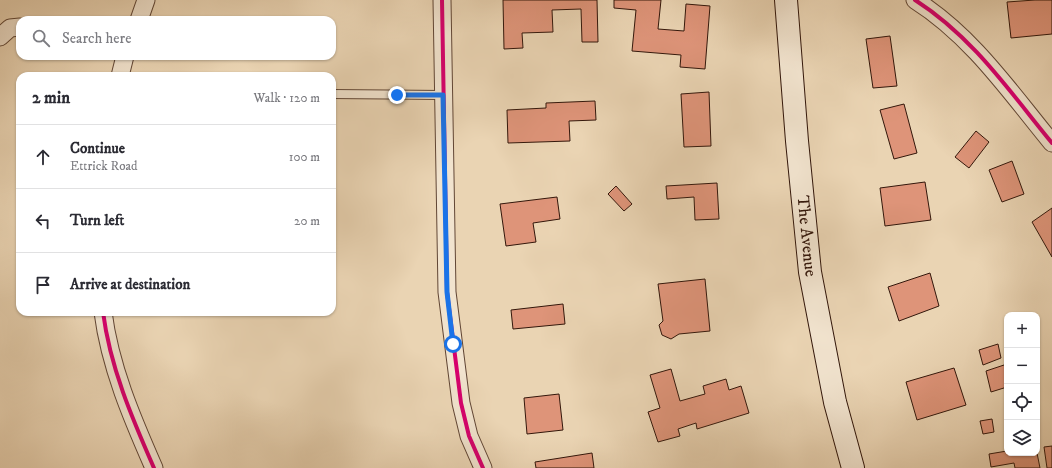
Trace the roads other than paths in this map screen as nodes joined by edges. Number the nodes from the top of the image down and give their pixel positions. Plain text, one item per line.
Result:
1 (146, 0) edge
2 (442, 0) edge
3 (786, 0) edge
4 (915, 0) edge
5 (140, 16) edge
6 (16, 27) edge
7 (0, 37) edge
8 (124, 60) edge
9 (121, 72) edge
10 (336, 94) edge
11 (443, 95) junction
12 (1052, 144) edge
13 (103, 316) edge
14 (154, 468) edge
15 (483, 468) edge
16 (853, 468) edge

1 - 5 street
2 - 11 street
3 - 16 main road, The Avenue
4 - 12 street
6 - 7 street
8 - 9 street
10 - 11 lane
11 - 15 street
13 - 14 street

